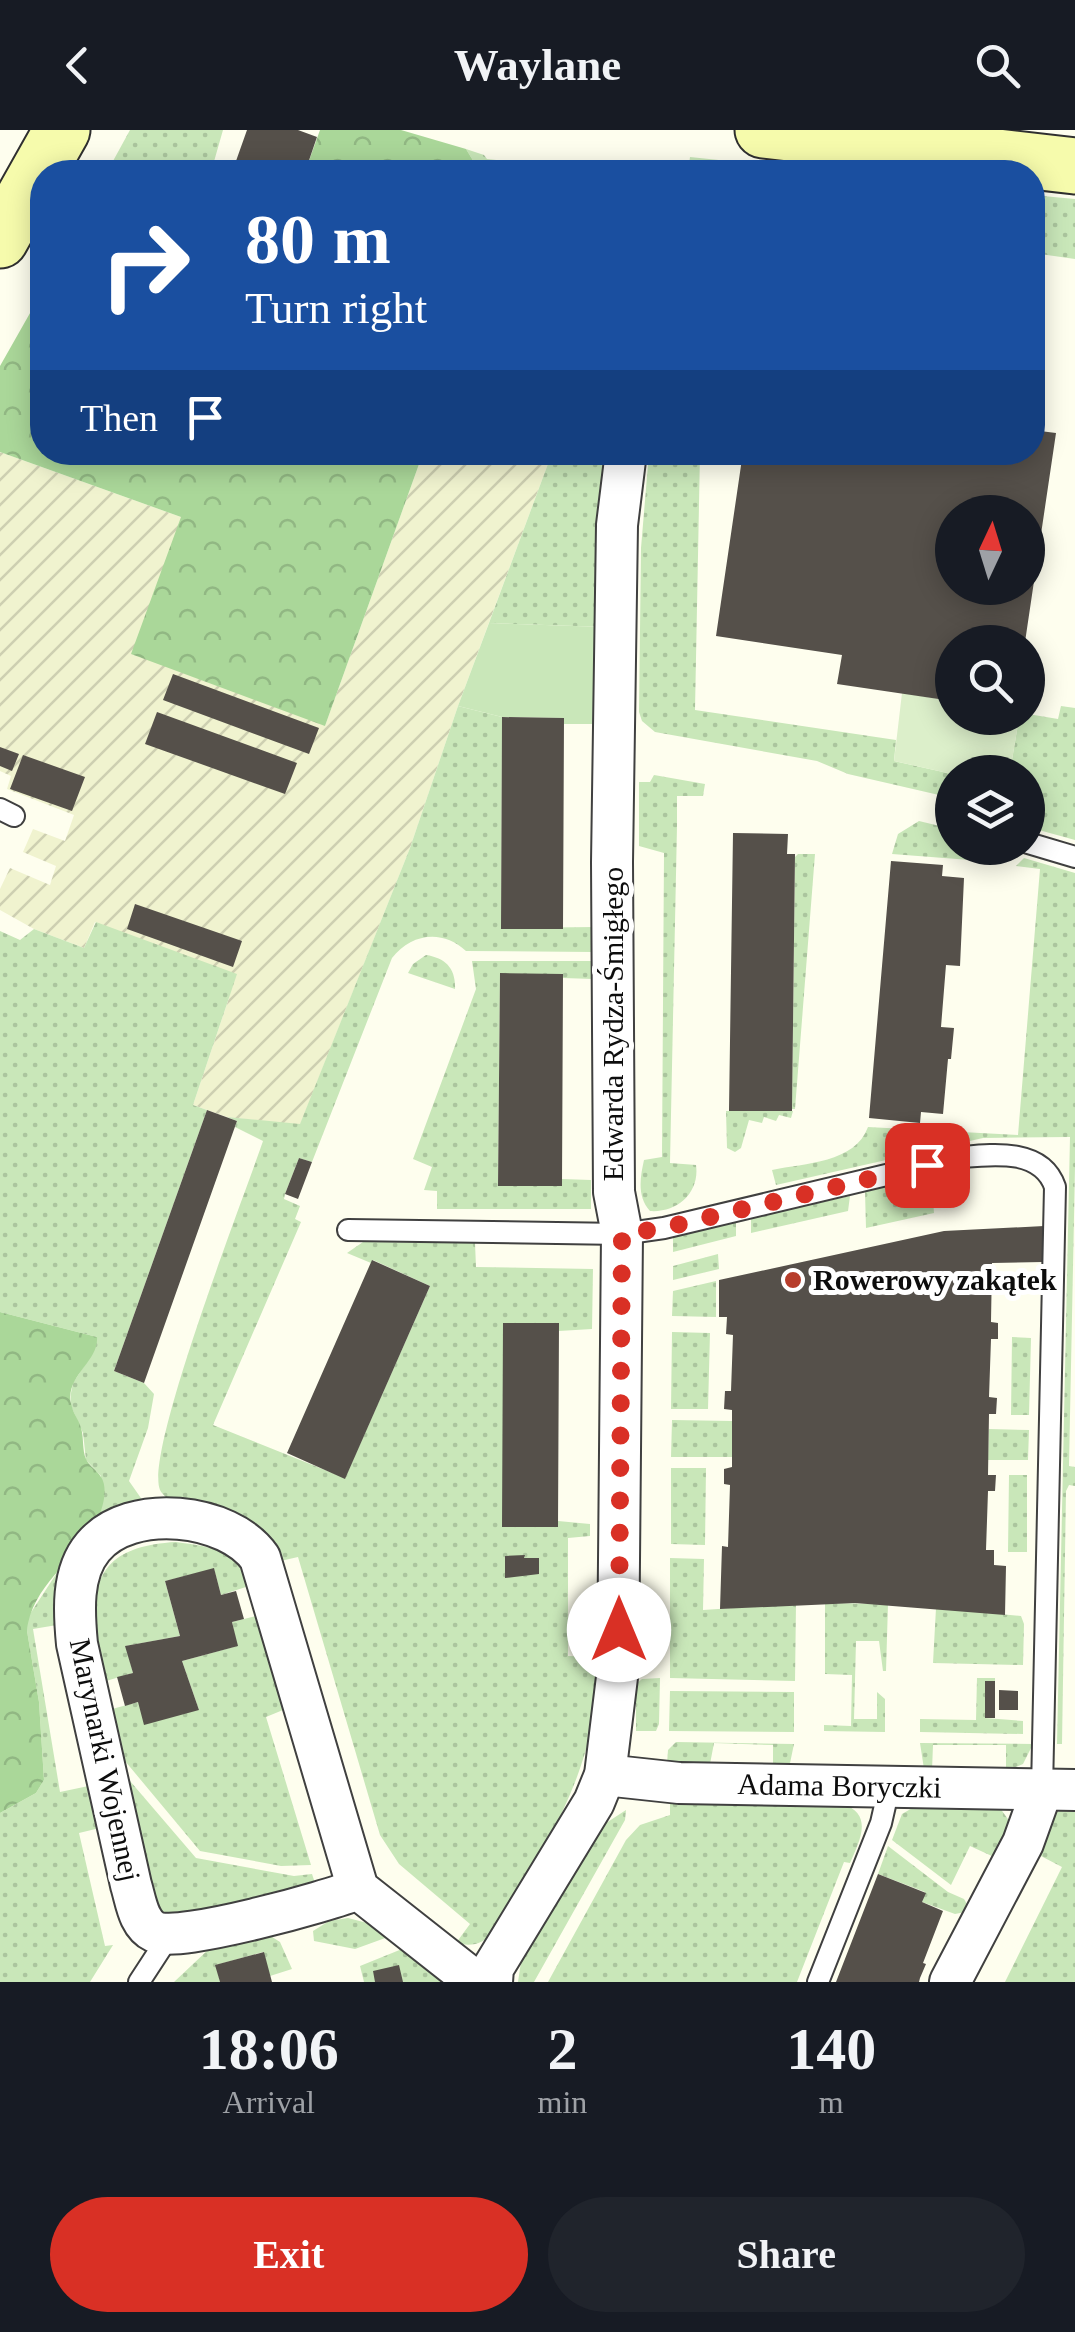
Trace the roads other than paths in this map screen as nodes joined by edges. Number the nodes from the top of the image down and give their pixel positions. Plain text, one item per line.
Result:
1 (62, 130) edge
2 (763, 130) edge
3 (45, 160) edge
4 (1023, 160) edge
5 (1045, 163) edge
6 (1075, 166) edge
7 (30, 187) edge
8 (0, 240) edge
9 (624, 465) edge
10 (1045, 848) edge
11 (1075, 857) edge
12 (348, 1230) dead end
13 (622, 1234) junction
14 (605, 1775) junction
15 (889, 1788) junction
16 (1058, 1790) edge
17 (358, 1889) junction
18 (169, 1936) junction
19 (139, 1982) edge
20 (476, 1982) edge
21 (492, 1982) edge
22 (818, 1982) edge
23 (950, 1982) edge

1 - 3 main road
2 - 4 main road
5 - 6 main road
7 - 8 main road
9 - 13 street, Edwarda Rydza-Śmigłego
10 - 11 lane
12 - 13 lane
13 - 14 street, Edwarda Rydza-Śmigłego
13 - 16 lane
14 - 15 street, Adama Boryczki
14 - 21 street, Edwarda Rydza-Śmigłego
15 - 16 street, Adama Boryczki
15 - 22 lane
16 - 23 street
17 - 18 street
17 - 18 street, Marynarki Wojennej
17 - 20 street
18 - 19 lane

